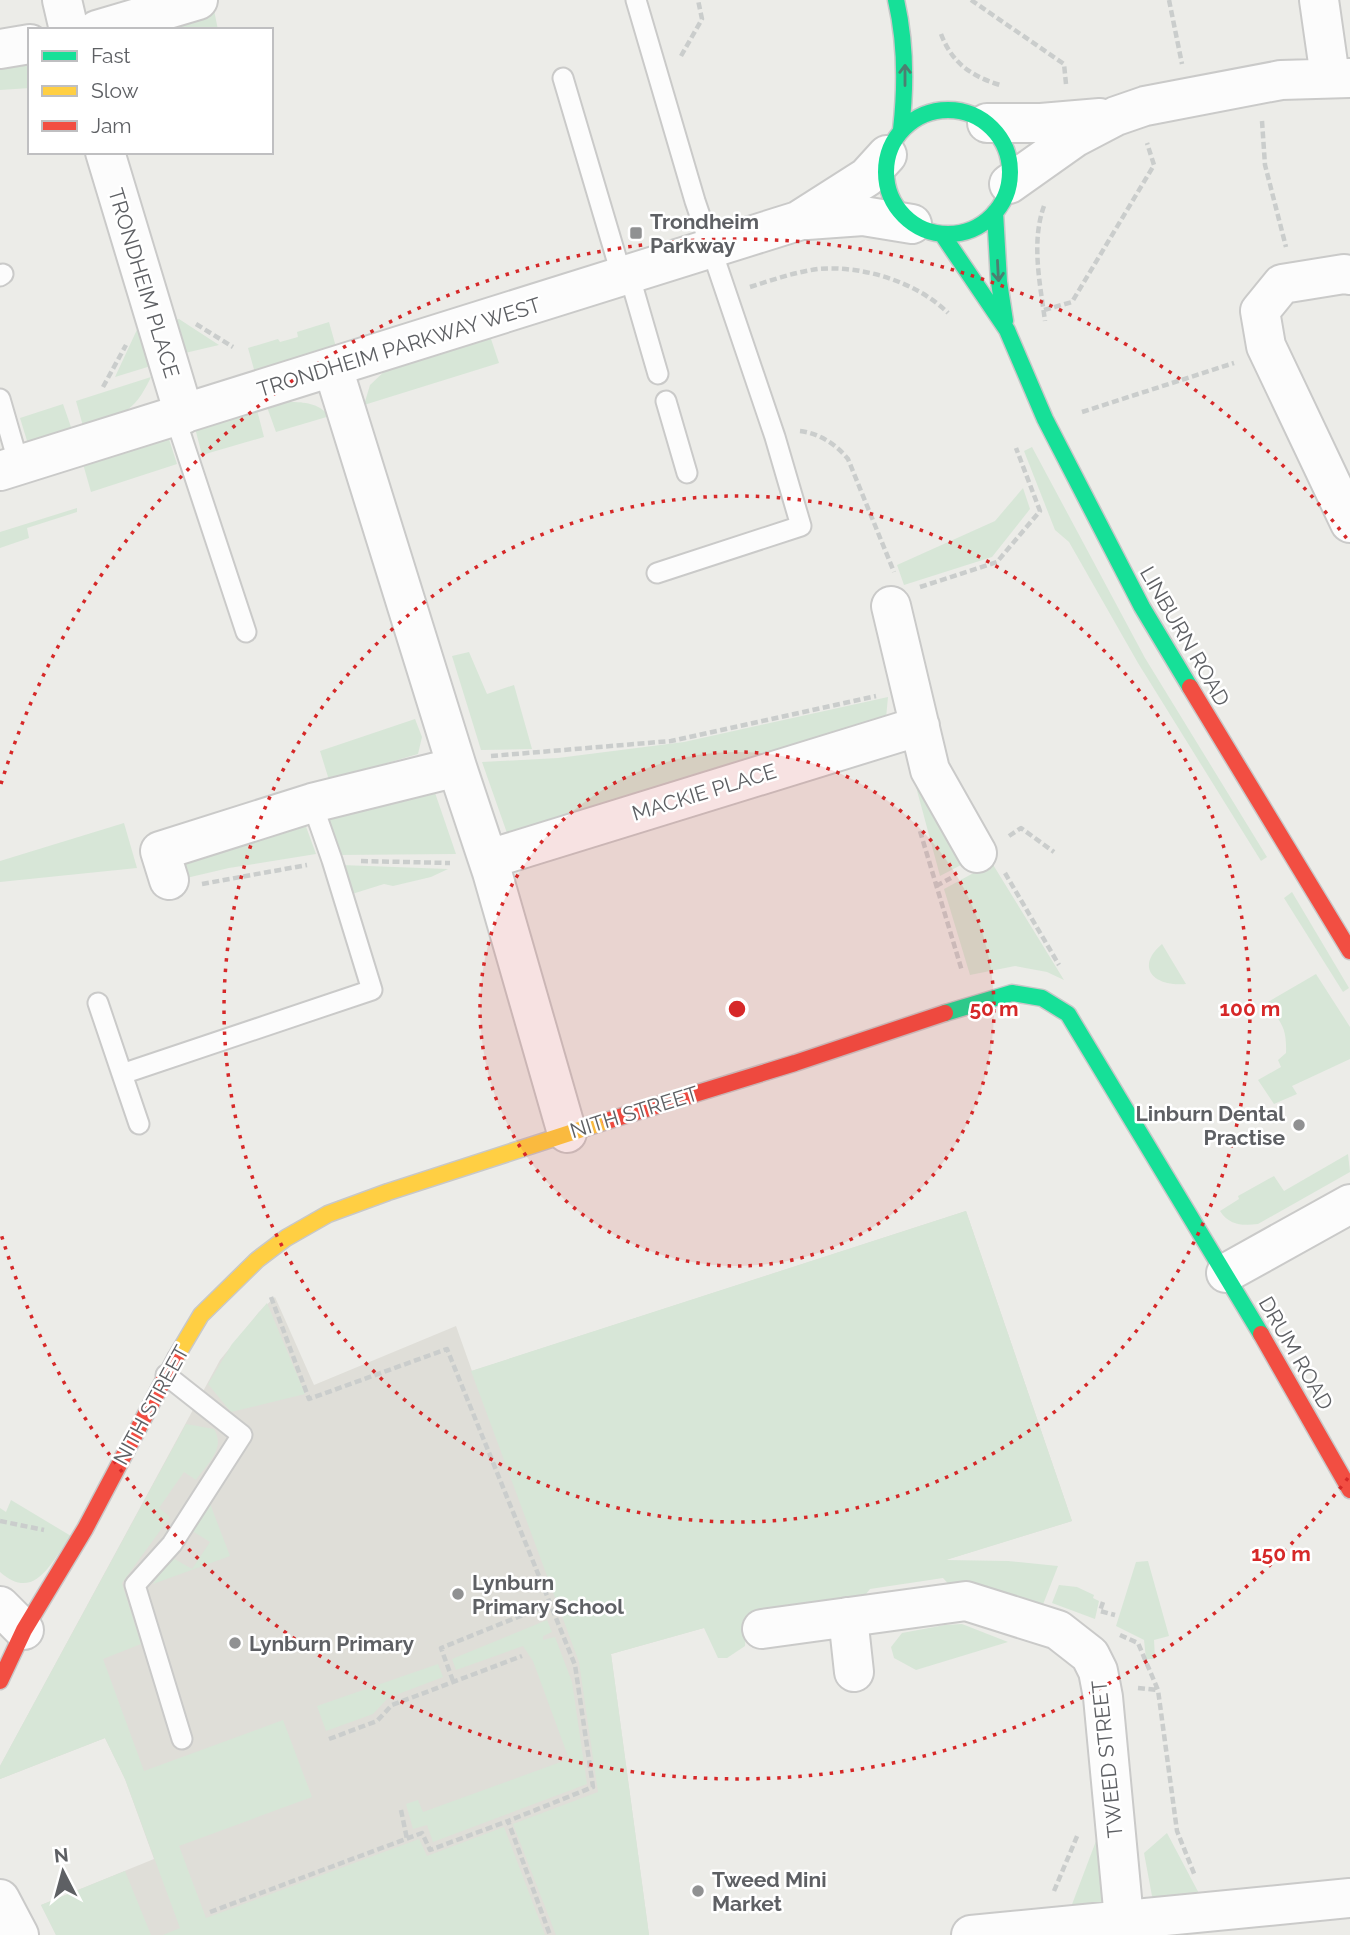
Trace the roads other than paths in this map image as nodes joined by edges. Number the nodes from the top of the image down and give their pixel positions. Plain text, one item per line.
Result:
1 (62, 0) edge
2 (198, 0) edge
3 (636, 0) edge
4 (896, 0) edge
5 (1319, 0) edge
6 (901, 21) junction
7 (69, 28) edge
8 (104, 28) edge
9 (28, 44) edge
10 (0, 49) edge
11 (922, 61) dead end
12 (1340, 77) edge
13 (563, 78) dead end
14 (941, 91) dead end
15 (973, 117) junction
16 (1136, 128) junction
17 (894, 143) junction
18 (106, 154) edge
19 (1002, 198) junction
20 (798, 221) junction
21 (927, 229) junction
22 (712, 249) junction
23 (1350, 275) edge
24 (625, 276) junction
25 (1007, 330) junction
26 (333, 368) junction
27 (658, 374) dead end
28 (0, 399) edge
29 (666, 401) dead end
30 (179, 415) junction
31 (10, 468) edge
32 (687, 473) dead end
33 (1350, 523) edge
34 (657, 573) dead end
35 (896, 599) road end
36 (246, 632) dead end
37 (920, 726) junction
38 (456, 763) junction
39 (312, 803) junction
40 (160, 853) dead end
41 (993, 853) road end
42 (489, 859) junction
43 (1350, 951) edge
44 (98, 1003) dead end
45 (122, 1074) junction
46 (139, 1124) dead end
47 (567, 1133) junction
48 (1350, 1204) edge
49 (1226, 1273) junction
50 (166, 1375) junction
51 (1350, 1490) edge
52 (848, 1617) junction
53 (12, 1618) edge
54 (762, 1629) dead end
55 (854, 1672) dead end
56 (0, 1681) edge
57 (182, 1739) dead end
58 (1350, 1898) edge
59 (0, 1899) edge
60 (1124, 1919) junction
61 (1056, 1929) edge
62 (19, 1935) edge
63 (971, 1935) edge

1 - 7 street
2 - 8 street
3 - 22 lane
4 - 6 street, LINBURN ROAD
5 - 12 street
6 - 11 street, LINBURN ROAD
17 -> 6 street, LINBURN ROAD
9 - 10 street
12 - 16 street
13 - 24 lane
14 - 15 street, LINBURN ROAD
15 - 16 street
15 - 17 street
15 - 19 street, LINBURN ROAD
16 - 19 street
17 - 20 street, TRONDHEIM PARKWAY WEST
17 - 21 street, LINBURN ROAD
18 - 30 street, TRONDHEIM PLACE
19 - 21 street
19 -> 25 street, LINBURN ROAD
20 - 21 street, TRONDHEIM PARKWAY WEST
20 - 22 street, TRONDHEIM PARKWAY WEST
21 - 25 street, LINBURN ROAD
22 - 24 street, TRONDHEIM PARKWAY WEST
22 - 34 lane
23 - 33 street
24 - 26 street, TRONDHEIM PARKWAY WEST
24 - 27 lane
25 - 43 street, LINBURN ROAD
26 - 30 street, TRONDHEIM PARKWAY WEST
26 - 38 street
28 - 31 lane
29 - 32 lane
30 - 31 street, TRONDHEIM PARKWAY WEST
30 - 36 lane
35 - 37 street
37 - 41 street
37 - 42 street, MACKIE PLACE
38 - 39 street
38 - 42 street
39 - 40 street
39 - 45 lane
42 - 47 street
44 - 45 lane
45 - 46 lane
47 - 49 street, NITH STREET
47 - 50 street, NITH STREET
48 - 49 street
49 - 51 street, DRUM ROAD
50 - 53 street, NITH STREET
50 - 57 lane
52 - 54 street, TWEED STREET
52 - 55 street
52 - 60 street, TWEED STREET
53 - 56 street, NITH STREET
58 - 60 street
59 - 62 street
60 - 61 street
61 - 63 street

